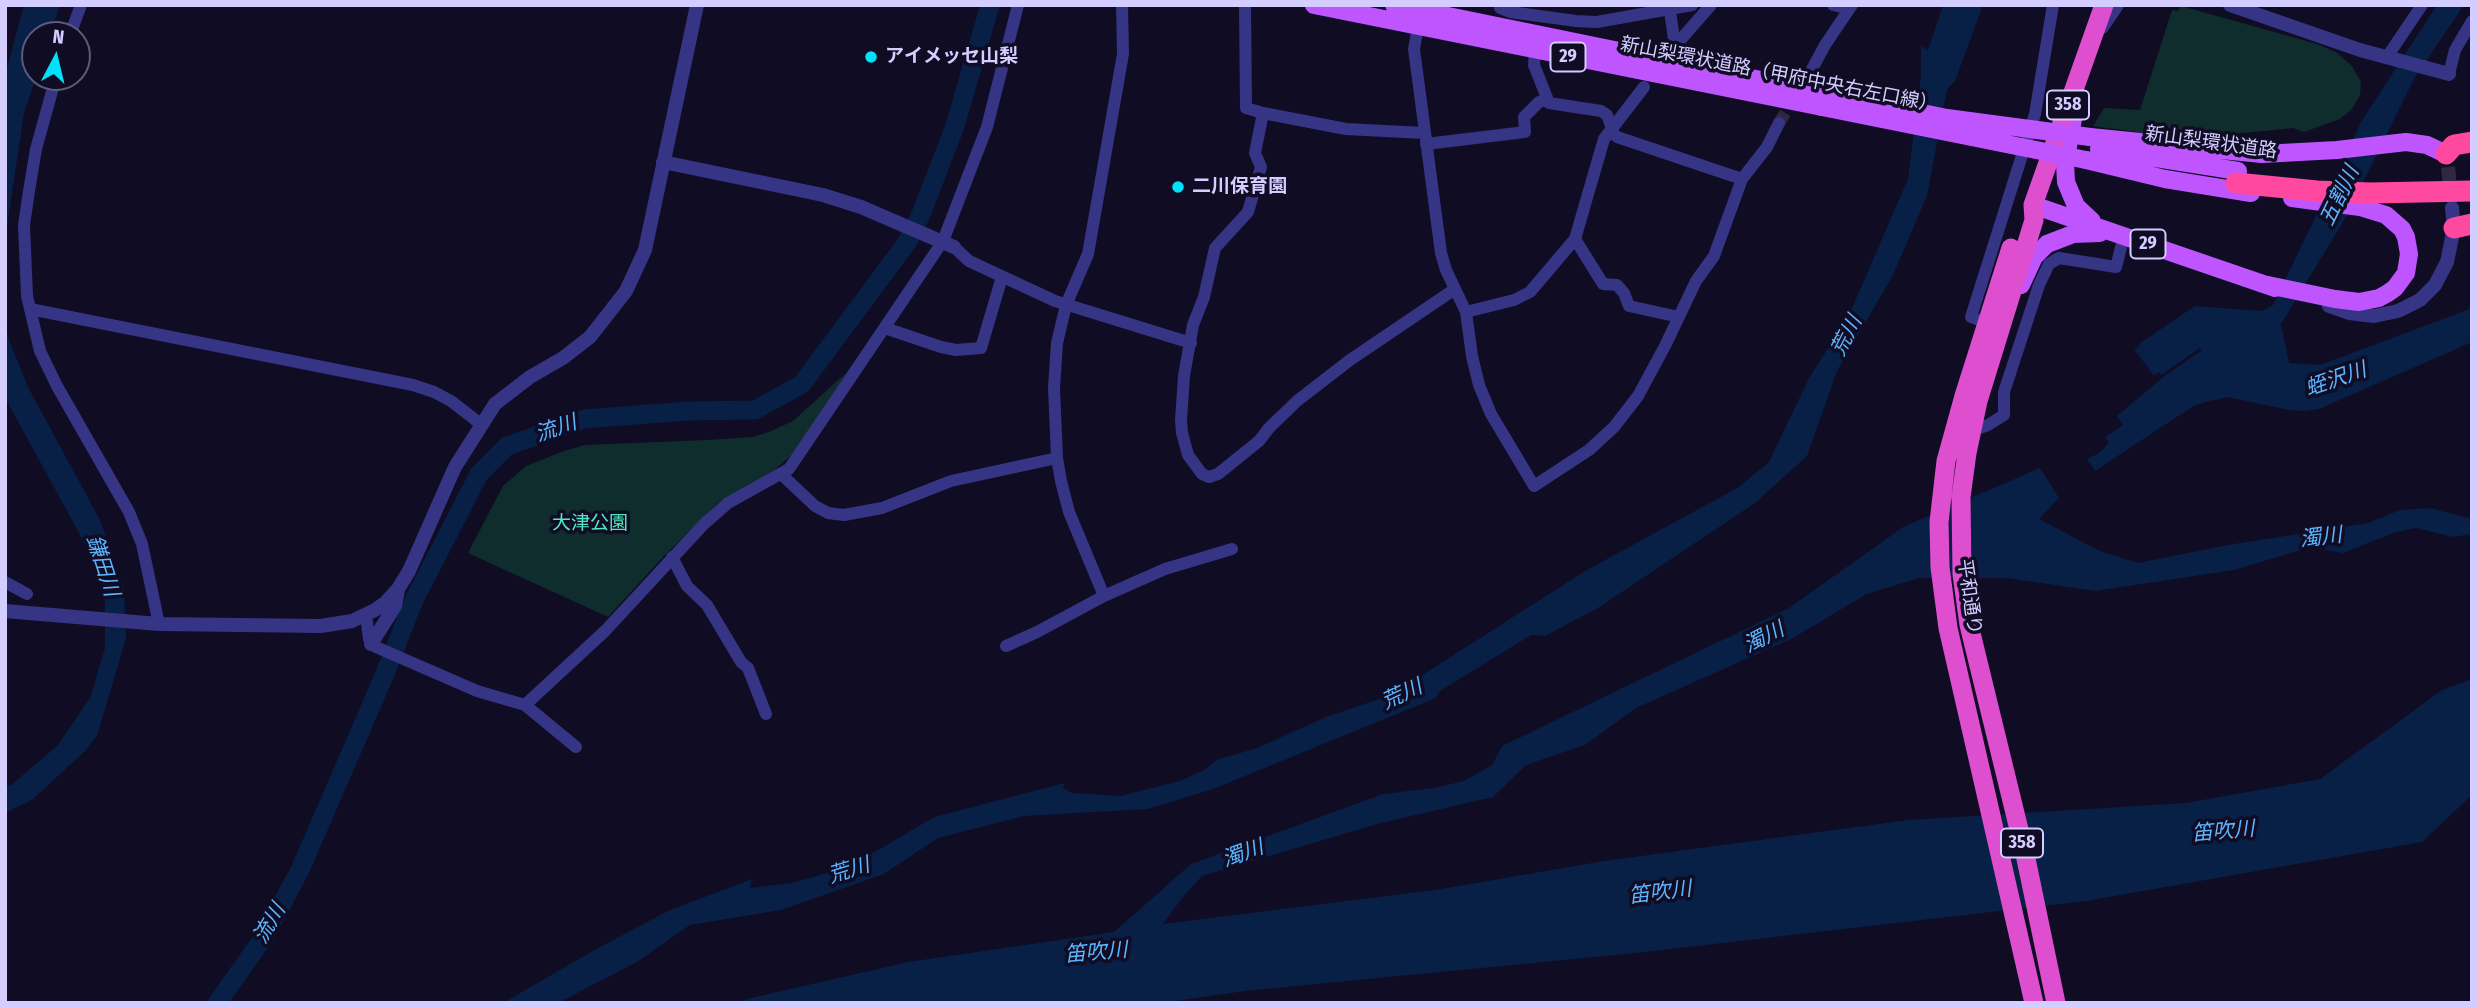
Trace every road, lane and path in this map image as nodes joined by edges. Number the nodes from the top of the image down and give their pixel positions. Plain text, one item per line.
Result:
1 (697, 5) edge
2 (1018, 5) edge
3 (1122, 5) edge
4 (1245, 5) edge
5 (1314, 5) edge
6 (1394, 5) edge
7 (1692, 5) edge
8 (1712, 5) edge
9 (1833, 5) edge
10 (2053, 5) edge
11 (2104, 5) edge
12 (2117, 5) edge
13 (2230, 5) edge
14 (2423, 5) edge
15 (1499, 6) edge
16 (1850, 7) edge
17 (1432, 9) edge
18 (1670, 11) junction
19 (2472, 21) edge
20 (1418, 27) junction
21 (1500, 27) junction
22 (2090, 45) junction
23 (1535, 51) junction
24 (2390, 58) junction
25 (2081, 69) junction
26 (1811, 71) tunnel mouth
27 (2449, 74) joint
28 (1644, 87) dead end
29 (52, 91) edge
30 (1547, 100) junction
31 (1825, 100) junction
32 (1263, 113) junction
33 (1779, 123) tunnel mouth
34 (1611, 128) junction
35 (1425, 138) junction
36 (2472, 142) edge
37 (2088, 148) junction
38 (2447, 161) joint
39 (663, 162) junction
40 (2237, 177) joint
41 (2472, 178) edge
42 (1742, 179) junction
43 (2317, 191) junction
44 (2472, 191) edge
45 (2368, 194) junction
46 (2033, 205) junction
47 (2459, 220) edge
48 (2124, 236) junction
49 (1575, 239) junction
50 (942, 241) junction
51 (1002, 277) junction
52 (1455, 289) junction
53 (2309, 297) junction
54 (1066, 305) junction
55 (2329, 306) joint
56 (30, 309) junction
57 (1466, 312) junction
58 (1679, 317) junction
59 (1987, 323) junction
60 (885, 328) junction
61 (1191, 343) junction
62 (1987, 369) junction
63 (482, 425) junction
64 (1971, 431) junction
65 (1057, 458) junction
66 (781, 474) junction
67 (1232, 549) dead end
68 (672, 557) junction
69 (5, 582) edge
70 (398, 589) junction
71 (27, 594) dead end
72 (1104, 596) junction
73 (5, 611) edge
74 (366, 615) junction
75 (159, 624) junction
76 (1006, 646) dead end
77 (378, 648) junction
78 (525, 705) junction
79 (766, 714) dead end
80 (576, 747) dead end
81 (2034, 1003) edge
82 (2056, 1003) edge

1 - 39 street
2 - 50 street
3 - 54 street
4 - 32 street
5 - 20 main road, 新山梨環状道路（甲府中央右左口線） / 29
6 - 17 main road, 新山梨環状道路（甲府中央右左口線） / 29
7 - 18 street
8 - 18 street
9 - 16 street
10 - 59 street
11 - 22 highway, 平和通り / 358
12 - 22 street
13 - 24 street
14 - 24 street
15 - 18 street
15 - 21 street
16 - 26 street
17 - 20 street
17 - 21 main road, 新山梨環状道路（甲府中央右左口線） / 29
19 - 27 street
20 - 23 main road, 新山梨環状道路（甲府中央右左口線） / 29
20 - 35 street
21 - 31 main road, 新山梨環状道路（甲府中央右左口線） / 29
22 - 25 highway, 平和通り / 358
23 - 30 street
23 - 31 main road, 新山梨環状道路（甲府中央右左口線） / 29
24 - 27 street
25 - 46 highway, 平和通り / 358
25 - 48 main road
28 - 34 street
29 - 56 street
30 - 34 street
30 - 35 street
31 - 37 main road, 新山梨環状道路（甲府中央右左口線） / 29, bridge
31 - 37 main road, 新山梨環状道路（甲府中央右左口線） / 29, bridge
32 - 35 street
32 - 61 street
33 - 42 street
34 - 42 street
34 - 49 street
35 - 52 street
36 - 38 highway
37 - 38 main road
37 - 40 main road, 新山梨環状道路（甲府中央右左口線） / 29
37 - 43 main road, 29
39 - 50 street
39 - 63 street
40 - 43 highway, 新山梨環状道路
41 - 45 highway
42 - 58 street
43 - 45 highway
44 - 45 highway
45 - 53 main road, 29
46 - 48 main road, 29
46 - 59 highway, 平和通り / 358
46 - 62 highway, 平和通り / 358
47 - 55 street
48 - 53 main road, 29
48 - 62 main road
48 - 64 street
49 - 57 street
49 - 58 street
50 - 51 street
50 - 60 street
51 - 54 street
51 - 60 street
52 - 57 street
52 - 61 street
53 - 55 main road, 29
54 - 61 street
54 - 65 street
56 - 63 street
56 - 75 street
57 - 58 street
59 - 81 highway, 平和通り / 358
60 - 66 street
62 - 64 highway, 平和通り / 358
63 - 70 street
64 - 82 highway, 平和通り / 358
65 - 66 street
65 - 72 street
66 - 68 street
67 - 72 street
68 - 78 street
68 - 79 street
69 - 71 street
70 - 74 street
70 - 77 street
72 - 76 street
73 - 75 street
74 - 75 street
74 - 77 street
77 - 78 street
78 - 80 street

